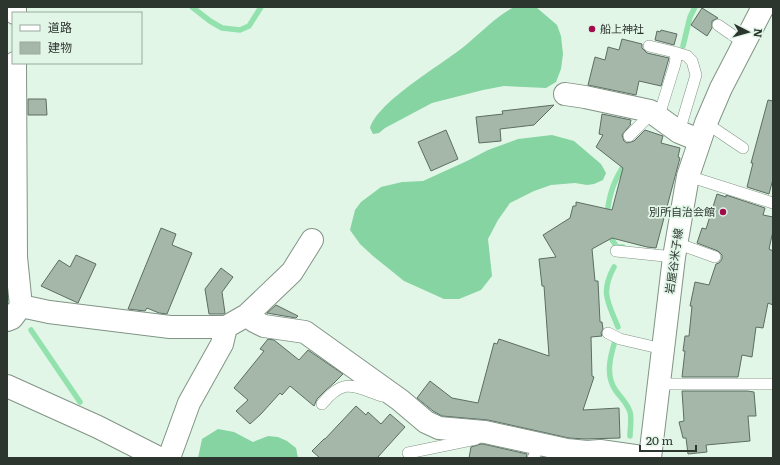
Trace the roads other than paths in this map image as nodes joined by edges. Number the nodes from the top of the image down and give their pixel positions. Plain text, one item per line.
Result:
1 (763, 7) edge
2 (718, 25) dead end
3 (744, 43) junction
4 (649, 46) dead end
5 (674, 52) junction
6 (15, 64) edge
7 (565, 94) dead end
8 (654, 114) junction
9 (679, 132) junction
10 (702, 132) junction
11 (629, 136) dead end
12 (743, 148) dead end
13 (688, 176) junction
14 (773, 204) edge
15 (312, 240) dead end
16 (675, 250) junction
17 (616, 251) dead end
18 (715, 257) dead end
19 (14, 313) edge
20 (247, 315) junction
21 (226, 327) junction
22 (608, 333) dead end
23 (663, 349) junction
24 (659, 384) junction
25 (773, 384) edge
26 (7, 386) edge
27 (400, 400) junction
28 (322, 404) dead end
29 (479, 431) junction
30 (537, 450) edge
31 (408, 453) dead end
32 (159, 458) edge
33 (169, 458) edge
34 (650, 458) edge

1 - 3 street, 岩屋谷米子線
2 - 3 lane
3 - 10 street, 岩屋谷米子線
4 - 5 lane
5 - 8 lane
5 - 9 lane
6 - 19 street
7 - 8 street
8 - 9 street
8 - 11 lane
9 - 10 street
10 - 12 lane
10 - 13 street, 岩屋谷米子線
13 - 14 lane
13 - 16 street, 岩屋谷米子線
15 - 20 street
16 - 17 lane
16 - 18 lane
16 - 23 street, 岩屋谷米子線
19 - 21 street
20 - 21 street
20 - 27 street
21 - 33 street
22 - 23 lane
23 - 24 street, 岩屋谷米子線
24 - 25 lane
24 - 34 street, 岩屋谷米子線
26 - 32 street
27 - 28 lane
27 - 29 street
29 - 30 street
29 - 31 lane
30 - 34 street

